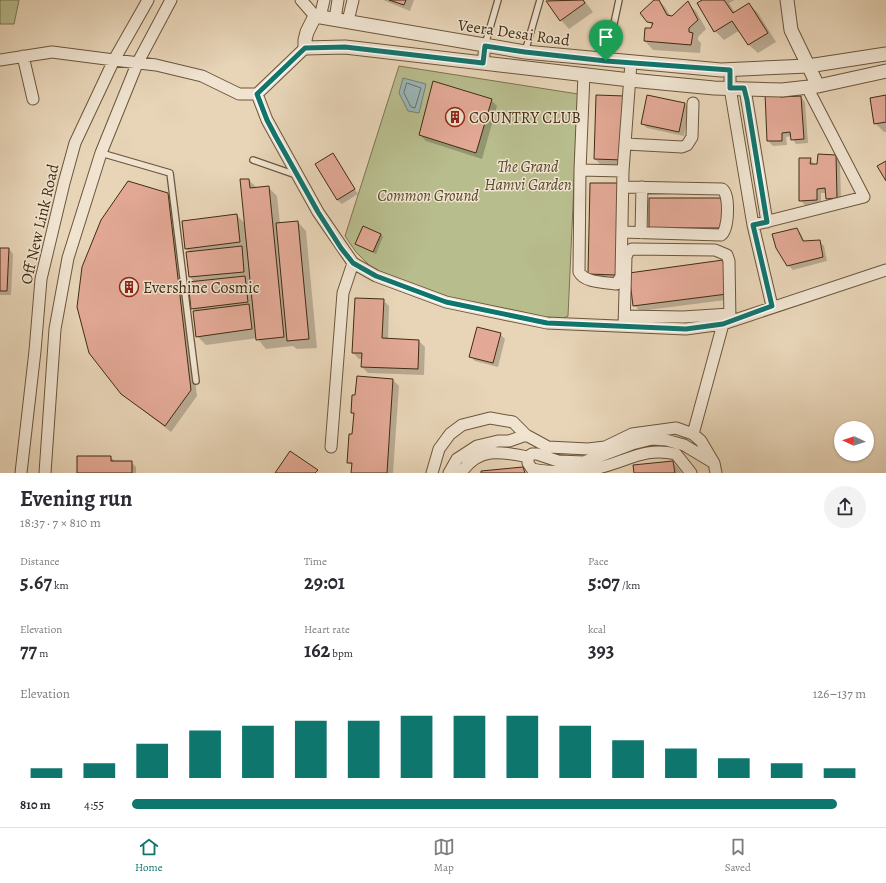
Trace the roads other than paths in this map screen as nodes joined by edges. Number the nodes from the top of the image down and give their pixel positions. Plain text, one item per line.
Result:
1 (148, 0) edge
2 (171, 0) edge
3 (301, 0) edge
4 (324, 0) edge
5 (338, 0) edge
6 (352, 0) edge
7 (498, 0) edge
8 (540, 0) edge
9 (619, 0) edge
10 (787, 0) edge
11 (318, 17) junction
12 (341, 20) junction
13 (485, 46) junction
14 (305, 48) junction
15 (525, 52) junction
16 (886, 54) edge
17 (23, 56) junction
18 (0, 60) edge
19 (114, 60) junction
20 (606, 61) junction
21 (631, 62) junction
22 (483, 63) junction
23 (137, 64) junction
24 (808, 66) junction
25 (730, 70) junction
26 (886, 71) edge
27 (584, 74) junction
28 (630, 80) junction
29 (812, 86) junction
30 (730, 88) junction
31 (744, 88) junction
32 (257, 94) junction
33 (33, 99) dead end
34 (693, 103) dead end
35 (626, 144) junction
36 (100, 154) junction
37 (253, 160) dead end
38 (580, 170) junction
39 (623, 171) junction
40 (298, 176) junction
41 (623, 186) junction
42 (642, 187) junction
43 (767, 222) junction
44 (753, 225) junction
45 (622, 232) junction
46 (641, 233) junction
47 (353, 263) junction
48 (886, 270) edge
49 (772, 306) junction
50 (728, 320) junction
51 (625, 321) junction
52 (196, 381) dead end
53 (693, 434) junction
54 (526, 435) junction
55 (331, 447) dead end
56 (528, 457) junction
57 (680, 457) junction
58 (715, 468) edge
59 (21, 473) edge
60 (45, 473) edge
61 (432, 473) edge
62 (449, 473) edge
63 (460, 473) edge
64 (682, 473) edge
65 (691, 473) edge

1 - 19 street, Off New Link Road
2 - 23 street
3 - 11 street
4 - 11 street
5 - 12 street
6 - 12 street
7 - 13 lane
8 - 15 lane
9 - 20 lane
10 - 24 street
11 - 12 street, Veera Desai Road
11 - 14 street
12 - 13 street, Veera Desai Road
13 - 15 street, Veera Desai Road
13 - 22 street
14 - 22 street
14 - 32 street
15 - 20 street, Veera Desai Road
16 - 24 street, Veera Desai Road
17 - 18 street
17 - 19 street
17 - 33 street
19 - 23 street
19 - 59 street, Off New Link Road
20 - 21 street, Veera Desai Road
21 - 25 street, Veera Desai Road
21 - 28 street
22 - 27 street
23 - 32 street
23 - 36 street
24 - 25 street, Veera Desai Road
24 - 29 street
25 - 30 street
26 - 29 street
27 - 28 street
27 - 38 street
28 - 30 street
28 - 35 street
29 - 31 street
29 - 43 street
30 - 31 street
30 - 44 street
31 - 43 street
32 - 40 street
34 - 35 street
35 - 39 street
36 - 52 lane
36 - 60 street
37 - 40 lane
38 - 39 street
38 - 45 street
39 - 41 street
40 - 47 street
41 - 42 street
41 - 45 street
42 - 46 street
42 - 46 street
43 - 44 street
44 - 49 street
45 - 46 street
47 - 51 street
47 - 55 street
48 - 49 street
49 - 50 street
50 - 51 street
50 - 51 street
50 - 53 street
53 - 54 street
53 - 58 street
54 - 61 street
54 - 62 street
56 - 57 street
56 - 58 street
56 - 63 street
57 - 64 street
57 - 65 street

